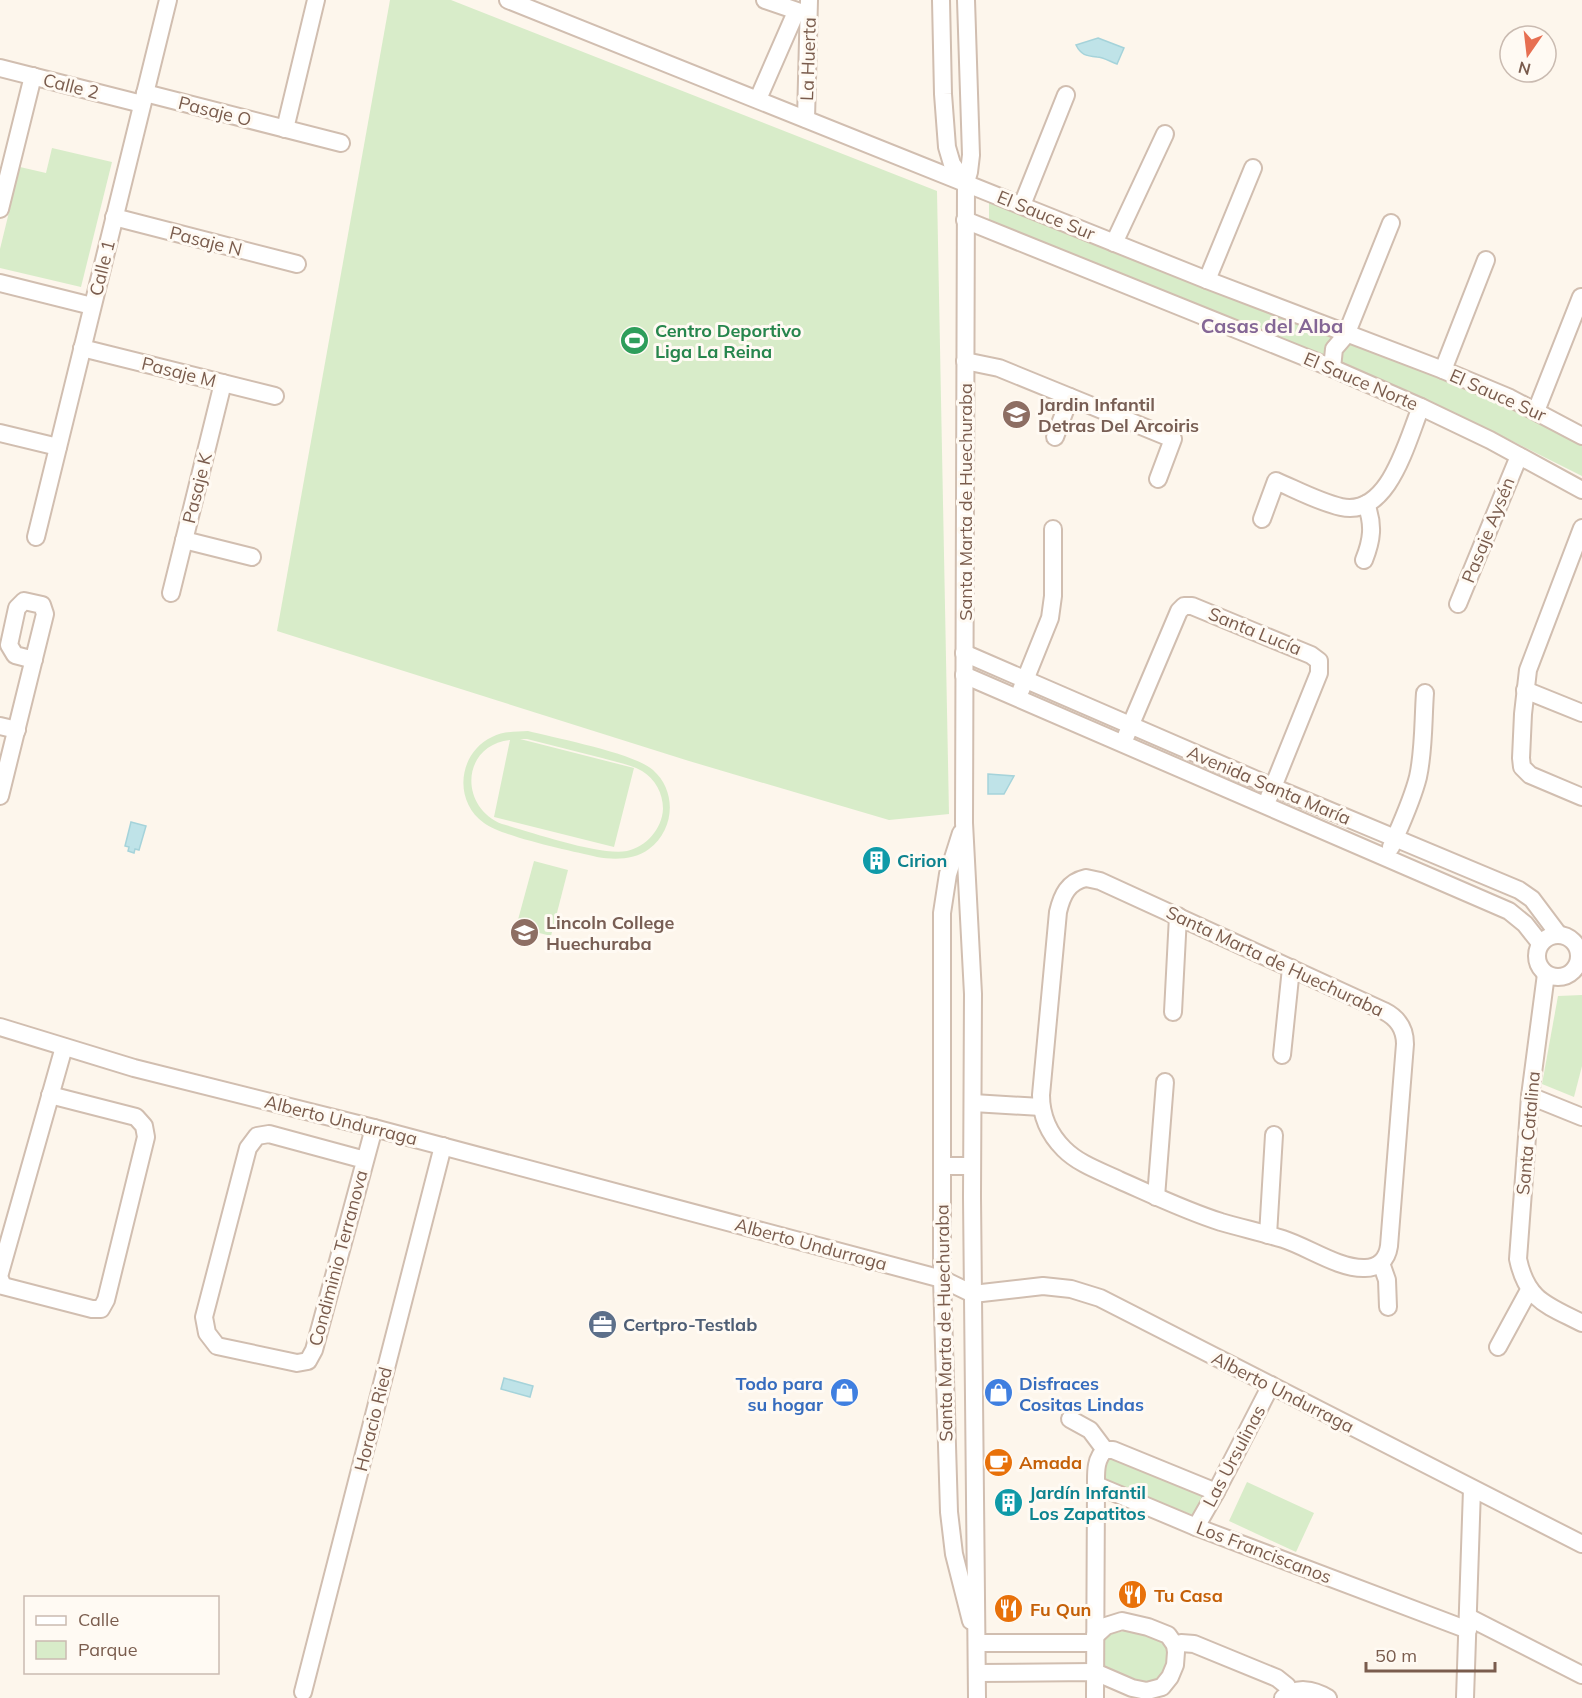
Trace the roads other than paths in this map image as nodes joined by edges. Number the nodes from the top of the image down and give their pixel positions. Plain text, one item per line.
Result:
1 (168, 0) edge
2 (316, 0) edge
3 (508, 0) edge
4 (765, 0) edge
5 (941, 0) edge
6 (966, 0) edge
7 (805, 9) edge
8 (0, 68) edge
9 (33, 76) junction
10 (1066, 95) dead end
11 (144, 99) junction
12 (758, 99) junction
13 (806, 119) junction
14 (285, 129) junction
15 (1165, 134) dead end
16 (341, 143) dead end
17 (1253, 168) dead end
18 (966, 182) junction
19 (1022, 205) junction
20 (0, 209) edge
21 (114, 217) junction
22 (966, 220) junction
23 (1391, 223) dead end
24 (1114, 243) junction
25 (1486, 260) dead end
26 (297, 264) dead end
27 (1207, 280) junction
28 (0, 283) edge
29 (1581, 297) edge
30 (92, 306) junction
31 (1346, 335) junction
32 (82, 348) junction
33 (965, 361) junction
34 (1332, 368) junction
35 (1443, 370) junction
36 (223, 382) junction
37 (275, 396) dead end
38 (1070, 397) junction
39 (1421, 407) junction
40 (1536, 411) junction
41 (0, 433) edge
42 (1582, 436) edge
43 (1055, 437) dead end
44 (58, 447) junction
45 (1519, 456) junction
46 (1158, 479) dead end
47 (1582, 490) edge
48 (1366, 504) junction
49 (1262, 519) dead end
50 (1582, 528) edge
51 (1053, 529) dead end
52 (36, 537) dead end
53 (184, 540) junction
54 (252, 557) dead end
55 (1364, 560) dead end
56 (171, 593) dead end
57 (1458, 604) dead end
58 (964, 653) junction
59 (34, 660) dead end
60 (964, 675) junction
61 (1025, 680) junction
62 (1525, 690) junction
63 (1425, 693) dead end
64 (1017, 699) junction
65 (1582, 713) edge
66 (1131, 725) junction
67 (8, 728) edge
68 (1123, 745) junction
69 (6, 750) edge
70 (1273, 787) junction
71 (0, 796) edge
72 (1582, 797) edge
73 (1265, 807) junction
74 (964, 823) junction
75 (1395, 838) junction
76 (1386, 859) junction
77 (1178, 916) junction
78 (1559, 934) junction
79 (1540, 943) junction
80 (1580, 961) edge
81 (1291, 968) junction
82 (1546, 974) junction
83 (1173, 1011) dead end
84 (0, 1027) edge
85 (64, 1047) junction
86 (1282, 1054) dead end
87 (1165, 1082) dead end
88 (50, 1095) junction
89 (1530, 1096) junction
90 (973, 1103) junction
91 (1041, 1107) junction
92 (1582, 1117) edge
93 (374, 1128) junction
94 (1274, 1135) dead end
95 (442, 1146) junction
96 (365, 1160) junction
97 (942, 1166) junction
98 (972, 1166) junction
99 (1156, 1197) junction
100 (1268, 1234) junction
101 (1381, 1263) junction
102 (0, 1273) edge
103 (0, 1279) edge
104 (942, 1279) junction
105 (1529, 1290) junction
106 (973, 1294) junction
107 (1388, 1307) dead end
108 (1582, 1323) edge
109 (1498, 1347) dead end
110 (1271, 1385) junction
111 (1070, 1419) dead end
112 (1104, 1450) junction
113 (1096, 1485) junction
114 (1472, 1489) junction
115 (1216, 1492) junction
116 (1196, 1527) junction
117 (1582, 1544) edge
118 (1468, 1623) junction
119 (1095, 1640) junction
120 (977, 1642) junction
121 (1175, 1645) junction
122 (1095, 1672) junction
123 (977, 1673) junction
124 (1582, 1675) edge
125 (303, 1692) dead end
126 (1158, 1694) edge
127 (1286, 1695) edge
128 (977, 1698) edge
129 (1095, 1698) edge
130 (1328, 1698) edge
131 (1466, 1698) edge

1 - 11 street, Calle 1
2 - 14 street
3 - 12 street, El Sauce Sur
4 - 7 street
5 - 18 street
6 - 18 street, Santa Marta de Huechuraba
7 - 12 street
7 - 13 street, La Huerta
8 - 9 street, Calle 2
9 - 11 street, Calle 2
9 - 20 street
10 - 19 street
11 - 14 street, Pasaje O
11 - 21 street, Calle 1
12 - 13 street, El Sauce Sur
13 - 18 street, El Sauce Sur
14 - 16 street, Pasaje O
15 - 24 street
17 - 27 street
18 - 19 street, El Sauce Sur
18 - 22 street, Santa Marta de Huechuraba
19 - 24 street, El Sauce Sur
21 - 26 street, Pasaje N
21 - 30 street, Calle 1
22 - 33 street, Santa Marta de Huechuraba
22 - 34 street, El Sauce Norte
23 - 31 street
24 - 27 street, El Sauce Sur
25 - 35 street
27 - 31 street, El Sauce Sur
28 - 30 street
29 - 40 street
30 - 32 street, Calle 1
31 - 34 street
31 - 35 street, El Sauce Sur
32 - 36 street, Pasaje M
32 - 44 street, Calle 1
33 - 38 street
33 - 58 street, Santa Marta de Huechuraba
34 - 39 street, El Sauce Norte
35 - 40 street, El Sauce Sur
36 - 37 street, Pasaje M
36 - 53 street, Pasaje K
38 - 43 street
38 - 46 street
39 - 45 street, El Sauce Norte
39 - 48 street
40 - 42 street, El Sauce Sur
41 - 44 street
44 - 52 street, Calle 1
45 - 47 street, El Sauce Norte
45 - 57 street, Pasaje Aysén
48 - 49 street
48 - 55 street
50 - 62 street
51 - 61 street
53 - 54 street
53 - 56 street, Pasaje K
58 - 60 street, Santa Marta de Huechuraba
58 - 61 street, Avenida Santa María
59 - 67 street
60 - 64 street, Avenida Santa María
60 - 74 street, Santa Marta de Huechuraba
61 - 64 street
61 - 66 street, Avenida Santa María
62 - 65 street
62 - 72 street
63 - 75 street
64 - 68 street, Avenida Santa María
66 - 68 street, Santa Lucía
66 - 70 street, Avenida Santa María
66 - 70 street, Santa Lucía
67 - 69 street
68 - 73 street, Avenida Santa María
69 - 71 street
70 - 73 street, Santa Lucía
70 - 75 street, Avenida Santa María
73 - 76 street, Avenida Santa María
74 - 90 street, Santa Marta de Huechuraba
74 - 97 street, Santa Marta de Huechuraba
75 - 76 street
75 - 78 street, Avenida Santa María
76 - 79 street, Avenida Santa María
77 - 81 street, Santa Marta de Huechuraba
77 - 83 street
77 - 91 street, Santa Marta de Huechuraba
78 - 79 street
78 - 80 street, Avenida Santa María
79 - 82 street
80 - 82 street, Avenida Santa María
81 - 86 street
81 - 101 street, Santa Marta de Huechuraba
82 - 89 street, Santa Catalina
84 - 85 street, Alberto Undurraga
85 - 88 street
85 - 93 street, Alberto Undurraga
87 - 99 street
88 - 102 street
88 - 103 street
89 - 92 street
89 - 105 street, Santa Catalina
90 - 91 street
90 - 98 street, Santa Marta de Huechuraba
91 - 99 street, Santa Marta de Huechuraba
93 - 95 street, Alberto Undurraga
93 - 96 street, Condiminio Terranova
94 - 100 street
95 - 104 street, Alberto Undurraga
95 - 125 street, Horacio Ried
96 - 96 street, Condiminio Terranova
97 - 98 street
97 - 104 street, Santa Marta de Huechuraba
98 - 106 street, Santa Marta de Huechuraba
99 - 100 street, Santa Marta de Huechuraba
100 - 101 street, Santa Marta de Huechuraba
101 - 107 street
104 - 106 street, Alberto Undurraga
104 - 120 street, Santa Marta de Huechuraba
105 - 108 street
105 - 109 street
106 - 110 street, Alberto Undurraga
106 - 120 street, Santa Marta de Huechuraba
110 - 114 street, Alberto Undurraga
110 - 115 street, Las Ursulinas
111 - 112 street
112 - 113 street
112 - 115 street
113 - 116 street, Los Franciscanos
113 - 119 street
114 - 117 street, Alberto Undurraga
114 - 118 street
115 - 116 street, Las Ursulinas
116 - 118 street, Los Franciscanos
118 - 124 street, Los Franciscanos
118 - 131 street
119 - 120 street
119 - 121 street
119 - 122 street
120 - 123 street, Santa Marta de Huechuraba
121 - 126 street
121 - 127 street
122 - 123 street
122 - 126 street
122 - 129 street
123 - 128 street, Santa Marta de Huechuraba
127 - 130 street

